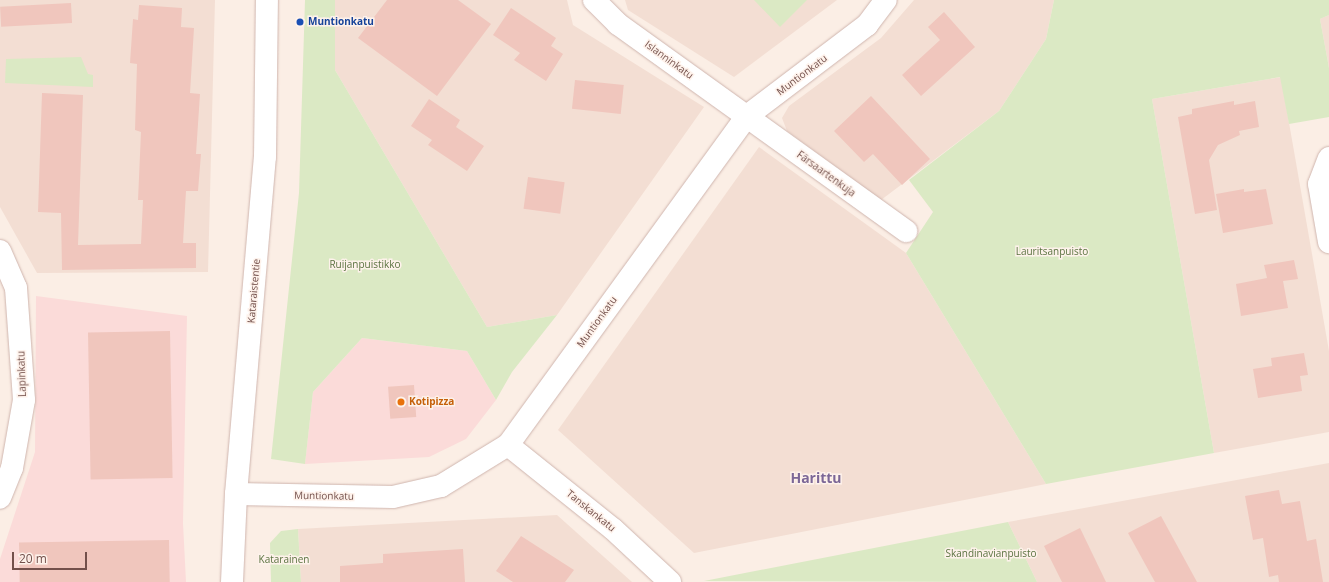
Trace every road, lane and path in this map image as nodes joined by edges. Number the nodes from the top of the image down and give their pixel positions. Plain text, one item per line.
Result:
1 (267, 0) edge
2 (594, 0) edge
3 (886, 0) edge
4 (747, 116) junction
5 (1329, 158) edge
6 (906, 231) dead end
7 (1329, 242) edge
8 (0, 251) edge
9 (508, 445) junction
10 (236, 494) junction
11 (0, 498) edge
12 (232, 582) edge
13 (670, 582) edge

1 - 10 street, Kataraistentie
2 - 4 street, Islanninkatu
3 - 4 street, Muntionkatu
4 - 6 street, Färsaartenkuja
4 - 9 street, Muntionkatu
5 - 7 street
8 - 11 street, Lapinkatu
9 - 10 street, Muntionkatu
9 - 13 street, Tanskankatu
10 - 12 street, Kataraistentie

